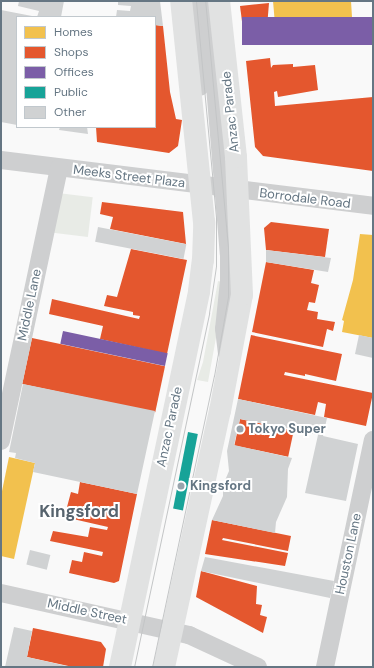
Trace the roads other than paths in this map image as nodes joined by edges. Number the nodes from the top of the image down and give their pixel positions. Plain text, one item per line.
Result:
1 (180, 1) edge
2 (194, 1) edge
3 (208, 1) edge
4 (219, 1) edge
5 (1, 160) edge
6 (59, 168) junction
7 (199, 185) junction
8 (230, 189) junction
9 (373, 206) edge
10 (373, 440) edge
11 (1, 441) edge
12 (1, 593) edge
13 (130, 621) junction
14 (173, 630) junction
15 (120, 667) edge
16 (164, 667) edge
17 (258, 667) edge
18 (325, 667) edge

1 - 7 main road, Anzac Parade
2 - 7 street, Anzac Parade
3 - 8 street, Anzac Parade
4 - 8 main road, Anzac Parade
5 - 6 street, Meeks Street Plaza
6 - 7 street, Meeks Street Plaza
6 - 11 street, Middle Lane
7 - 8 street, Meeks Street Plaza
7 - 13 main road, Anzac Parade
8 - 9 street, Borrodale Road
8 - 14 main road, Anzac Parade
10 - 18 street, Houston Lane
12 - 13 street, Middle Street
13 - 14 street, Middle Street
13 - 15 main road, Anzac Parade
14 - 16 main road, Anzac Parade
14 - 17 street, Middle Street

